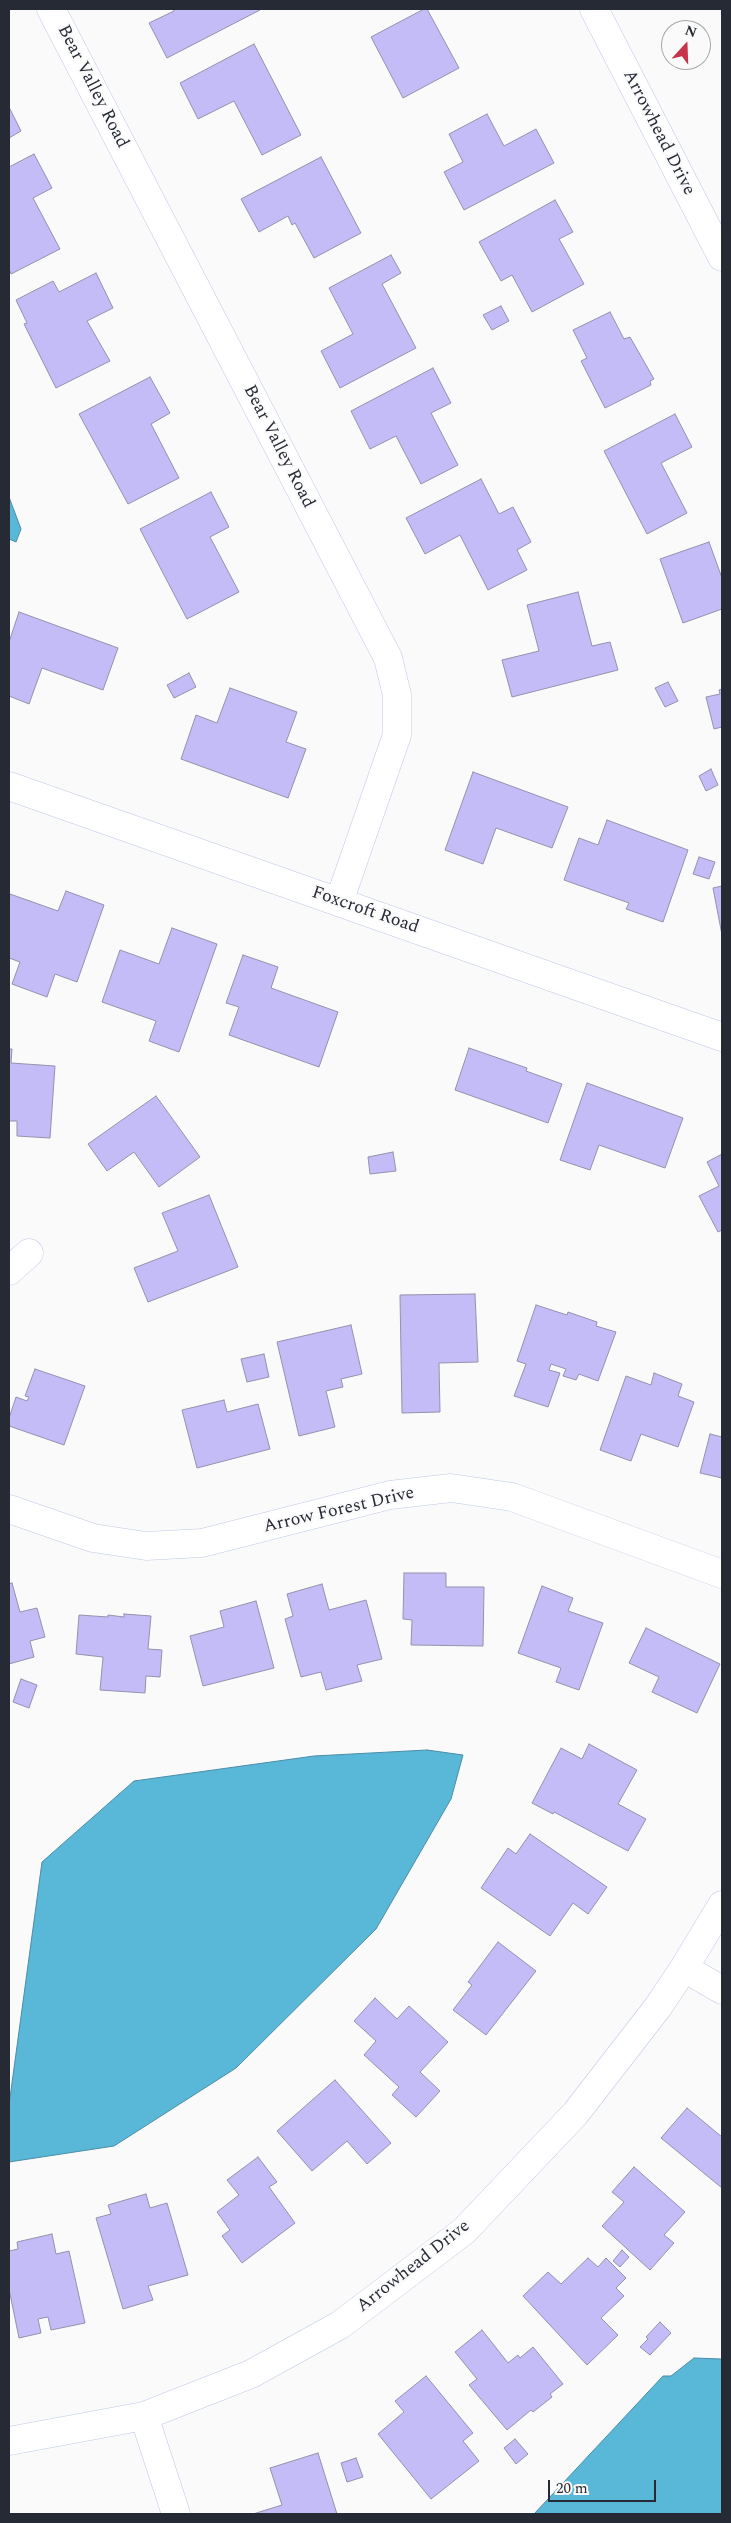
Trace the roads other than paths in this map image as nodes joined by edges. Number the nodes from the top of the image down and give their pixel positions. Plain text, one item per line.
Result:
1 (52, 9) edge
2 (594, 9) edge
3 (722, 257) edge
4 (9, 786) edge
5 (339, 902) junction
6 (722, 1037) edge
7 (9, 1509) edge
8 (722, 1574) edge
9 (722, 1905) edge
10 (684, 1968) junction
11 (722, 1990) edge
12 (144, 2416) junction
13 (9, 2441) edge
14 (176, 2514) edge

1 - 5 street, Bear Valley Road
2 - 3 street, Arrowhead Drive
4 - 5 street, Foxcroft Road
5 - 6 street, Foxcroft Road
7 - 8 street, Arrow Forest Drive
9 - 10 street, Arrowhead Drive
10 - 11 street
10 - 12 street, Arrowhead Drive
12 - 13 street, Arrowhead Drive
12 - 14 street

